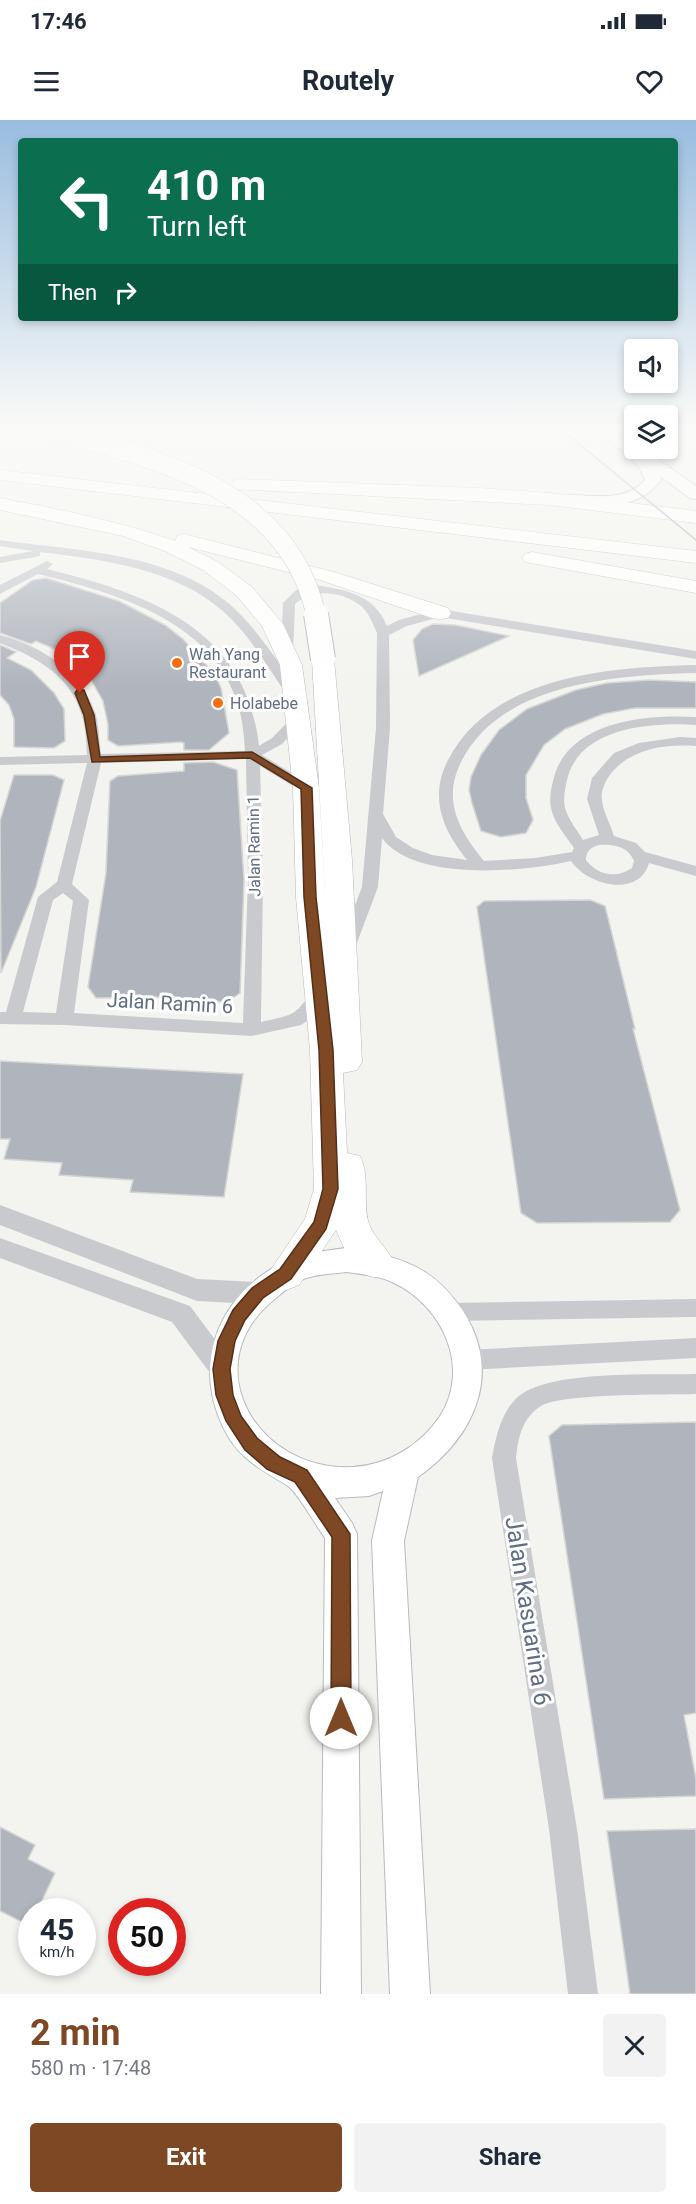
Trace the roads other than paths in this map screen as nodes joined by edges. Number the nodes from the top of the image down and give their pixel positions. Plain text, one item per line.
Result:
1 (44, 512) edge
2 (253, 512) edge
3 (283, 512) edge
4 (312, 512) edge
5 (417, 512) edge
6 (657, 512) edge
7 (696, 517) edge
8 (89, 521) junction
9 (0, 543) edge
10 (696, 545) edge
11 (68, 554) junction
12 (696, 557) edge
13 (0, 560) edge
14 (38, 570) junction
15 (694, 587) edge
16 (0, 590) edge
17 (440, 613) junction
18 (383, 633) junction
19 (0, 639) edge
20 (287, 653) junction
21 (696, 655) edge
22 (696, 669) edge
23 (636, 672) junction
24 (696, 674) edge
25 (293, 693) junction
26 (297, 721) junction
27 (696, 722) edge
28 (696, 742) edge
29 (252, 755) junction
30 (95, 760) junction
31 (0, 761) edge
32 (306, 788) junction
33 (377, 816) junction
34 (608, 840) junction
35 (580, 852) junction
36 (641, 856) junction
37 (479, 865) junction
38 (696, 871) edge
39 (64, 885) junction
40 (344, 955) junction
41 (320, 990) junction
42 (7, 1018) edge
43 (64, 1019) junction
44 (252, 1030) junction
45 (0, 1215) edge
46 (0, 1248) edge
47 (376, 1264) junction
48 (286, 1274) junction
49 (258, 1293) junction
50 (695, 1309) edge
51 (449, 1312) junction
52 (696, 1348) edge
53 (467, 1359) junction
54 (222, 1369) junction
55 (696, 1384) edge
56 (404, 1470) junction
57 (301, 1476) junction
58 (340, 1994) edge
59 (410, 1994) edge
60 (583, 1994) edge

1 - 8 highway
2 - 40 highway, bridge
3 - 15 highway
4 - 12 highway
5 - 10 highway
6 - 7 highway
8 - 17 highway
8 - 20 highway
9 - 11 street
11 - 13 street
11 - 14 street
11 - 25 street
14 - 16 street
14 - 29 street, Jalan Ramin 1
17 - 18 street
17 - 21 street
18 - 20 street
18 - 33 street
19 - 30 street
20 - 25 highway
22 - 23 street
23 - 24 street
23 - 37 street
25 - 26 highway
26 - 29 street
26 - 32 highway
27 - 35 street
28 - 34 street
29 - 30 street
29 - 32 street
29 - 44 street, Jalan Ramin 1
30 - 31 street
30 - 39 street
32 - 41 highway
33 - 37 street
33 - 40 street
34 - 35 street
34 - 36 street
35 - 36 street
35 - 37 street
36 - 38 street
39 - 42 street
39 - 43 street
40 - 47 highway
41 - 44 street, Jalan Ramin 6
41 - 48 highway
42 - 43 street, Jalan Ramin 6
43 - 44 street, Jalan Ramin 6
45 - 49 street
46 - 54 street
47 - 48 main road
47 - 51 main road
48 - 49 main road
49 - 54 main road
50 - 51 street
51 - 53 main road
52 - 53 street
53 - 56 main road
54 - 57 main road
55 - 60 street, Jalan Kasuarina 6
56 - 57 main road
56 - 59 main road
57 - 58 main road

